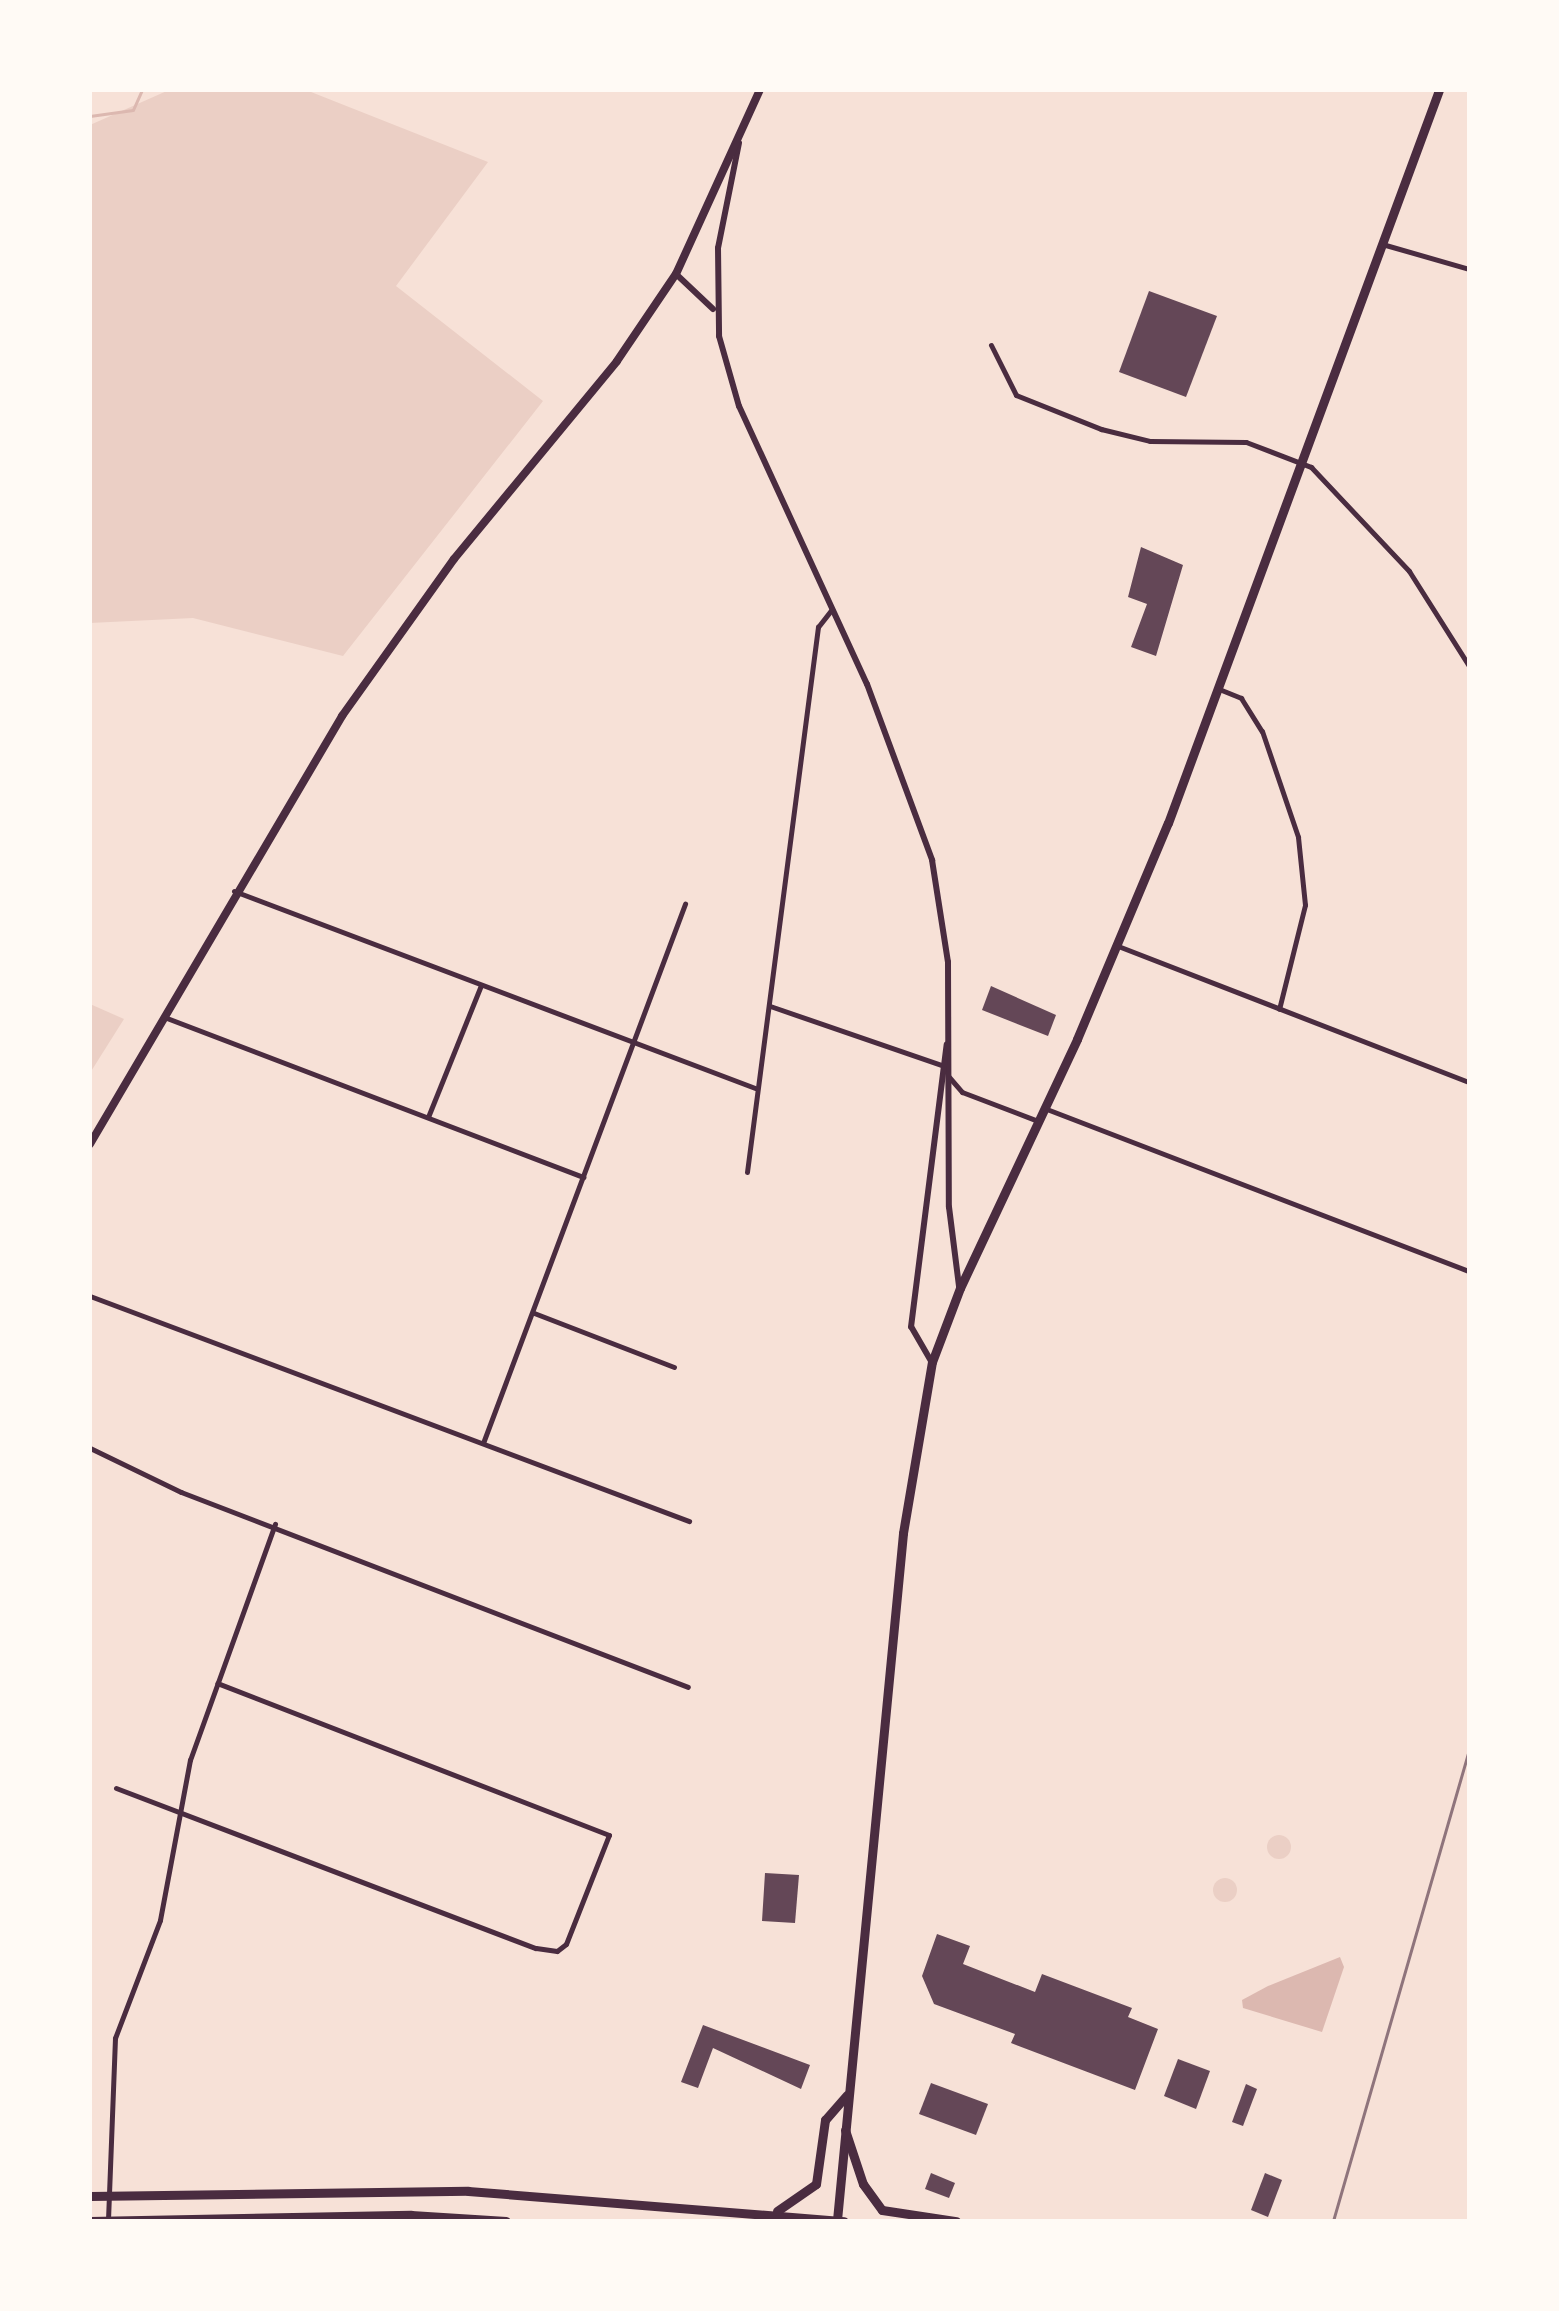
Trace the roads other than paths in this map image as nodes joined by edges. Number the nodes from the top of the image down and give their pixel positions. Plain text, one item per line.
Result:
1 (760, 90) edge
2 (1439, 90) edge
3 (739, 143) junction
4 (1382, 244) junction
5 (1469, 269) edge
6 (676, 274) junction
7 (716, 315) junction
8 (991, 345) dead end
9 (1300, 461) junction
10 (832, 609) junction
11 (1469, 666) edge
12 (1216, 688) junction
13 (234, 891) junction
14 (685, 904) dead end
15 (1118, 946) junction
16 (481, 985) junction
17 (770, 1006) junction
18 (1279, 1008) junction
19 (164, 1017) junction
20 (638, 1044) junction
21 (947, 1067) junction
22 (951, 1082) junction
23 (1469, 1082) edge
24 (755, 1088) junction
25 (1044, 1108) junction
26 (427, 1118) junction
27 (1038, 1121) junction
28 (90, 1144) edge
29 (747, 1172) dead end
30 (584, 1177) junction
31 (1469, 1271) edge
32 (960, 1288) junction
33 (90, 1296) edge
34 (534, 1313) junction
35 (932, 1362) junction
36 (674, 1366) dead end
37 (483, 1443) junction
38 (90, 1448) edge
39 (688, 1521) dead end
40 (275, 1524) junction
41 (217, 1684) junction
42 (688, 1686) dead end
43 (116, 1788) dead end
44 (178, 1810) junction
45 (847, 2096) junction
46 (845, 2130) junction
47 (111, 2195) junction
48 (90, 2196) edge
49 (764, 2214) junction
50 (219, 2219) edge
51 (90, 2221) edge
52 (108, 2221) edge
53 (506, 2221) edge
54 (839, 2221) edge
55 (956, 2221) edge

1 - 3 main road
2 - 4 main road
3 - 6 main road
3 - 7 street
4 - 5 street
4 - 9 main road
6 - 7 street
6 - 13 main road
7 - 10 street
8 - 9 street
9 - 11 street
9 - 12 main road
10 - 17 street
10 - 21 street
12 - 15 main road
12 - 18 street
13 - 16 street
13 - 19 main road
14 - 20 street
15 - 18 street
15 - 25 main road
16 - 20 street
16 - 26 street
17 - 21 street
17 - 24 street
18 - 23 street
19 - 26 street
19 - 28 main road
20 - 24 street
20 - 30 street
21 - 22 street
21 - 35 street
22 - 27 street
22 - 32 street
24 - 29 street
25 - 27 main road
25 - 31 street
26 - 30 street
27 - 32 main road
30 - 34 street
32 - 35 main road
33 - 37 street
34 - 36 street
34 - 37 street
35 - 45 main road
37 - 39 street
38 - 40 street
40 - 41 street
40 - 42 street
41 - 44 street
41 - 44 street
43 - 44 street
44 - 47 street
45 - 46 main road
45 - 49 main road
46 - 54 main road
46 - 55 main road
47 - 48 main road
47 - 49 main road
47 - 52 street
49 - 54 main road
50 - 52 main road
50 - 53 main road
51 - 52 main road

